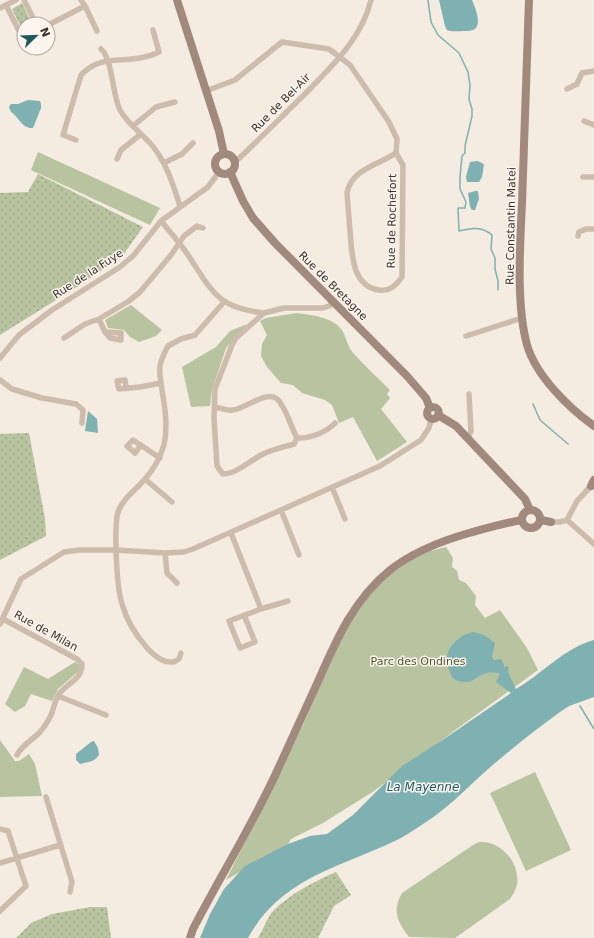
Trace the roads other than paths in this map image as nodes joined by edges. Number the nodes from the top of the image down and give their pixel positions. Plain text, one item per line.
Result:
1 (16, 0) edge
2 (24, 0) edge
3 (177, 0) edge
4 (371, 0) edge
5 (529, 0) edge
6 (83, 3) edge
7 (3, 7) edge
8 (32, 16) edge
9 (56, 20) edge
10 (16, 27) edge
11 (153, 30) dead end
12 (97, 31) dead end
13 (101, 49) dead end
14 (339, 56) junction
15 (108, 61) junction
16 (594, 71) edge
17 (567, 88) dead end
18 (206, 91) junction
19 (175, 102) dead end
20 (584, 121) dead end
21 (594, 124) edge
22 (133, 126) junction
23 (141, 134) junction
24 (76, 140) dead end
25 (193, 143) dead end
26 (396, 153) junction
27 (224, 154) junction
28 (117, 159) dead end
29 (235, 162) junction
30 (164, 163) junction
31 (219, 172) junction
32 (230, 172) junction
33 (583, 176) dead end
34 (594, 177) edge
35 (180, 206) junction
36 (161, 222) junction
37 (203, 228) dead end
38 (594, 229) edge
39 (578, 236) dead end
40 (179, 243) junction
41 (224, 302) junction
42 (334, 302) junction
43 (264, 313) junction
44 (522, 318) junction
45 (99, 320) junction
46 (105, 332) dead end
47 (466, 336) dead end
48 (64, 338) dead end
49 (0, 358) edge
50 (0, 380) edge
51 (161, 383) junction
52 (126, 388) dead end
53 (469, 394) dead end
54 (215, 407) junction
55 (434, 417) junction
56 (82, 423) dead end
57 (335, 423) dead end
58 (594, 426) edge
59 (297, 438) junction
60 (468, 438) junction
61 (141, 445) dead end
62 (160, 458) junction
63 (145, 479) junction
64 (593, 483) edge
65 (332, 487) junction
66 (172, 502) dead end
67 (281, 510) junction
68 (530, 510) junction
69 (345, 519) dead end
70 (522, 520) junction
71 (541, 520) junction
72 (567, 520) junction
73 (550, 522) joint
74 (231, 533) junction
75 (594, 544) edge
76 (116, 550) junction
77 (165, 553) junction
78 (299, 555) dead end
79 (177, 583) dead end
80 (288, 601) dead end
81 (261, 609) junction
82 (244, 615) junction
83 (1, 622) edge
84 (181, 653) dead end
85 (58, 696) junction
86 (106, 715) dead end
87 (17, 755) dead end
88 (46, 797) dead end
89 (0, 829) edge
90 (60, 845) junction
91 (17, 858) junction
92 (0, 863) edge
93 (70, 892) dead end
94 (0, 911) edge
95 (190, 938) edge

1 - 7 street
2 - 8 street
3 - 18 street
4 - 14 street, Rue de Bel-Air
5 - 44 street, Rue Constantin Matei
6 - 9 street
6 - 12 street
7 - 10 street
11 - 15 street
13 - 15 street
14 - 18 street, Rue de Rochefort
14 - 26 street, Rue de Rochefort
14 - 29 street, Rue de Bel-Air
15 - 22 street
15 - 24 street
16 - 17 street
18 - 27 street
19 - 22 street
20 - 21 street
22 - 23 street
23 - 28 street
23 - 30 street
25 - 30 street
26 - 26 street, Rue de Rochefort
27 - 29 street
27 - 31 street
29 - 32 street
30 - 35 street
31 - 32 street
31 - 35 street, Rue de la Fuye
32 - 42 street, Rue de Bretagne
33 - 34 street
35 - 36 street, Rue de la Fuye
36 - 40 street
36 - 49 street, Rue de la Fuye
37 - 40 street
38 - 39 street
40 - 41 street
40 - 45 street
41 - 43 street
41 - 51 street
42 - 43 street
42 - 55 street, Rue de Bretagne
43 - 54 street
44 - 47 street
44 - 58 street, Rue Constantin Matei
45 - 46 street
45 - 48 street
50 - 56 street
51 - 52 street
51 - 62 street
53 - 60 street
54 - 59 street
54 - 59 street
55 - 60 street
55 - 65 street
57 - 59 street
60 - 68 street
61 - 62 street
62 - 63 street
63 - 66 street
63 - 76 street
64 - 72 street
65 - 67 street
65 - 69 street
67 - 74 street
67 - 78 street
68 - 70 street
68 - 71 street
70 - 71 street
70 - 95 street
71 - 73 street
72 - 73 street
72 - 75 street
74 - 77 street
74 - 81 street
76 - 77 street
76 - 83 street
76 - 84 street
77 - 79 street
80 - 81 street
81 - 82 street
82 - 82 street
83 - 85 street, Rue de Milan
85 - 86 street
85 - 87 street, Rue de Milan
88 - 90 street
89 - 91 street
90 - 91 street
90 - 93 street
91 - 92 street
91 - 94 street

